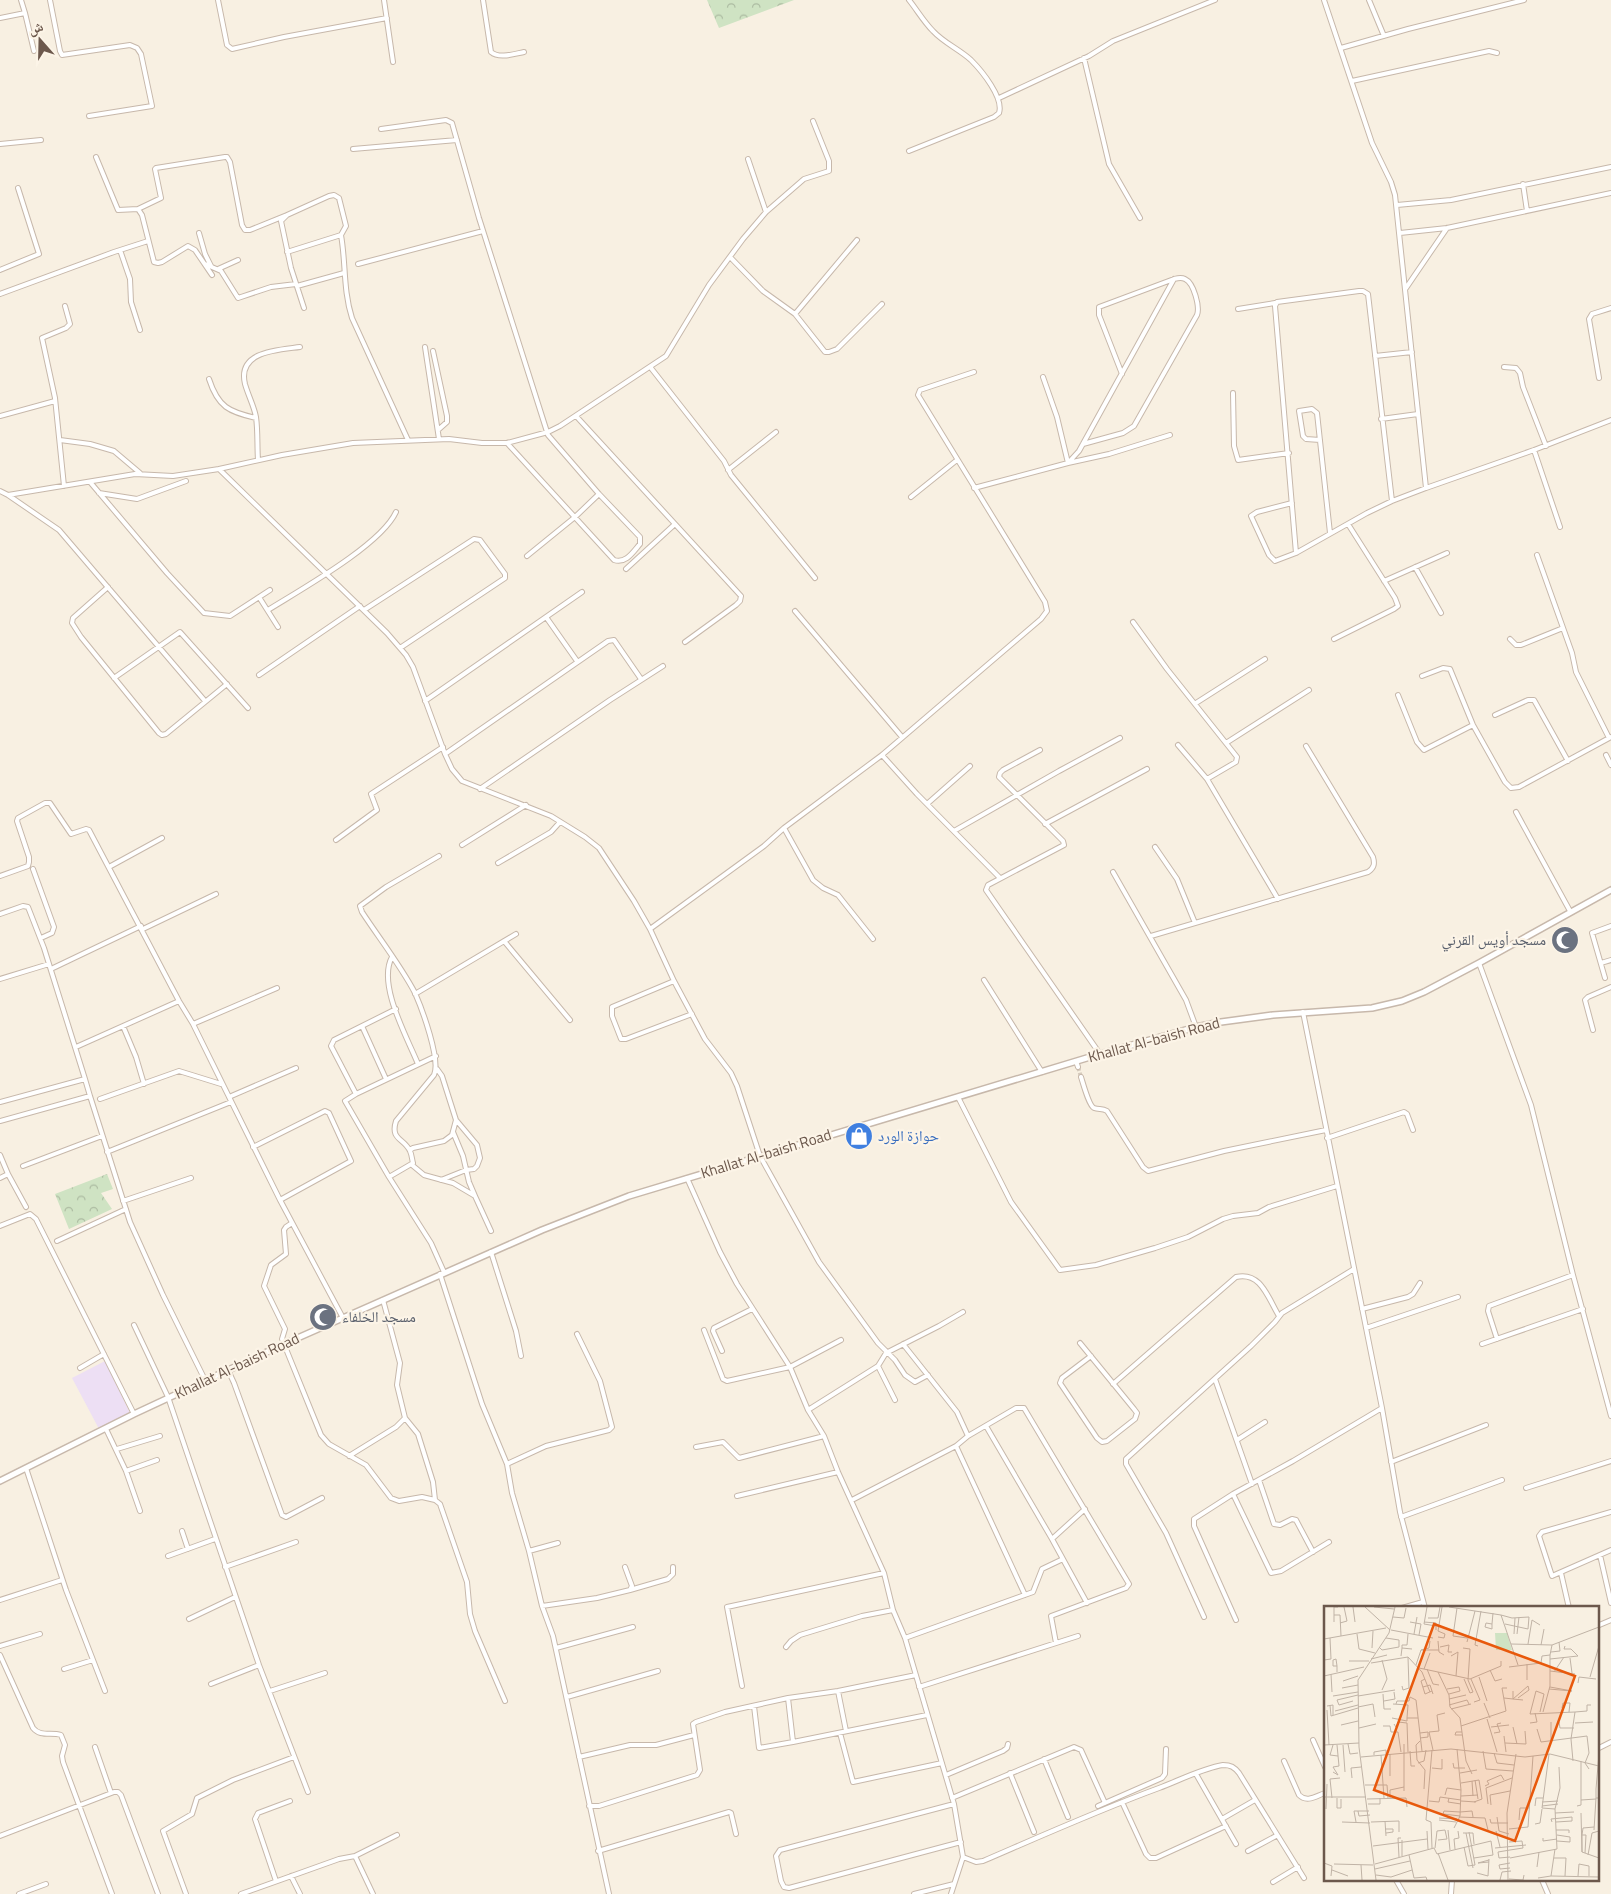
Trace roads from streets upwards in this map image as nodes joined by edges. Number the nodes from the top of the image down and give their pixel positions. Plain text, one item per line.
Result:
1 (21, 0) edge
2 (50, 0) edge
3 (218, 0) edge
4 (384, 0) edge
5 (483, 0) edge
6 (909, 0) edge
7 (1215, 0) edge
8 (1324, 0) edge
9 (1370, 0) edge
10 (1524, 0) edge
11 (25, 13) junction
12 (0, 18) edge
13 (387, 18) junction
14 (1384, 36) junction
15 (1341, 48) junction
16 (34, 51) dead end
17 (524, 52) dead end
18 (1497, 53) dead end
19 (1084, 58) junction
20 (393, 62) dead end
21 (1352, 81) junction
22 (999, 98) junction
23 (89, 116) dead end
24 (813, 121) dead end
25 (381, 129) dead end
26 (41, 140) dead end
27 (458, 140) junction
28 (0, 144) edge
29 (353, 149) dead end
30 (909, 151) dead end
31 (96, 157) dead end
32 (748, 159) dead end
33 (1611, 167) edge
34 (1523, 184) junction
35 (18, 188) dead end
36 (1611, 193) edge
37 (1397, 206) junction
38 (138, 210) junction
39 (1526, 211) junction
40 (766, 212) junction
41 (287, 215) junction
42 (1140, 218) dead end
43 (1447, 228) junction
44 (483, 231) junction
45 (199, 233) dead end
46 (1400, 233) junction
47 (341, 235) junction
48 (858, 240) dead end
49 (148, 241) junction
50 (120, 250) junction
51 (288, 252) junction
52 (730, 256) junction
53 (238, 260) dead end
54 (205, 264) junction
55 (358, 264) dead end
56 (211, 266) junction
57 (218, 269) junction
58 (0, 270) edge
59 (344, 273) junction
60 (212, 275) dead end
61 (1174, 279) junction
62 (296, 285) junction
63 (1406, 289) junction
64 (0, 294) edge
65 (1276, 303) junction
66 (882, 304) dead end
67 (64, 306) dead end
68 (304, 308) dead end
69 (1611, 308) edge
70 (1238, 309) dead end
71 (795, 314) junction
72 (140, 330) dead end
73 (300, 347) dead end
74 (424, 347) dead end
75 (433, 351) dead end
76 (1412, 352) junction
77 (1375, 356) junction
78 (1504, 367) dead end
79 (650, 368) junction
80 (974, 372) dead end
81 (1122, 374) junction
82 (1043, 376) dead end
83 (1599, 378) dead end
84 (209, 379) dead end
85 (1232, 393) dead end
86 (55, 401) junction
87 (1418, 414) junction
88 (0, 416) edge
89 (576, 416) junction
90 (256, 418) junction
91 (1381, 419) junction
92 (1611, 420) edge
93 (438, 430) junction
94 (548, 432) junction
95 (776, 432) dead end
96 (1170, 435) dead end
97 (439, 439) junction
98 (60, 440) junction
99 (408, 440) junction
100 (1320, 440) junction
101 (507, 443) junction
102 (1083, 444) junction
103 (1546, 446) junction
104 (1534, 450) junction
105 (1289, 453) junction
106 (258, 460) junction
107 (957, 460) junction
108 (1068, 463) junction
109 (219, 469) junction
110 (728, 470) junction
111 (141, 474) junction
112 (186, 481) dead end
113 (90, 482) junction
114 (64, 486) junction
115 (974, 488) junction
116 (1426, 488) junction
117 (0, 491) edge
118 (99, 493) junction
119 (599, 494) junction
120 (8, 495) junction
121 (910, 497) dead end
122 (1392, 501) junction
123 (1292, 503) junction
124 (396, 512) dead end
125 (575, 517) junction
126 (676, 524) junction
127 (1348, 524) junction
128 (1560, 528) dead end
129 (1330, 533) junction
130 (1296, 553) junction
131 (1448, 553) dead end
132 (1537, 555) dead end
133 (527, 556) dead end
134 (1415, 567) junction
135 (626, 569) dead end
136 (327, 573) junction
137 (815, 578) dead end
138 (1384, 581) junction
139 (108, 587) junction
140 (270, 590) dead end
141 (582, 592) dead end
142 (259, 597) junction
143 (360, 606) junction
144 (268, 610) junction
145 (364, 610) junction
146 (796, 611) dead end
147 (1441, 613) dead end
148 (546, 616) junction
149 (1133, 622) dead end
150 (278, 627) dead end
151 (1563, 628) junction
152 (1334, 639) dead end
153 (1510, 639) dead end
154 (685, 642) dead end
155 (159, 645) junction
156 (400, 648) junction
157 (1265, 658) dead end
158 (577, 661) junction
159 (663, 666) dead end
160 (259, 675) dead end
161 (1422, 676) dead end
162 (114, 678) junction
163 (641, 679) junction
164 (227, 684) junction
165 (1309, 690) dead end
166 (1398, 695) dead end
167 (425, 700) junction
168 (205, 701) junction
169 (1196, 703) junction
170 (248, 708) dead end
171 (1495, 715) dead end
172 (1473, 726) junction
173 (902, 737) junction
174 (1610, 737) edge
175 (1120, 738) dead end
176 (1226, 743) junction
177 (1178, 745) dead end
178 (1306, 746) dead end
179 (442, 747) junction
180 (1040, 750) dead end
181 (445, 754) junction
182 (882, 755) junction
183 (1606, 755) dead end
184 (1568, 761) junction
185 (1611, 765) edge
186 (970, 766) dead end
187 (1147, 769) dead end
188 (1207, 779) junction
189 (480, 789) junction
190 (1018, 795) junction
191 (927, 804) junction
192 (526, 805) junction
193 (1516, 812) dead end
194 (560, 822) junction
195 (1045, 824) junction
196 (784, 828) junction
197 (954, 832) junction
198 (162, 838) dead end
199 (336, 840) dead end
200 (462, 845) dead end
201 (1155, 848) dead end
202 (439, 856) dead end
203 (498, 863) dead end
204 (109, 867) junction
205 (33, 870) dead end
206 (1113, 872) dead end
207 (0, 876) edge
208 (1000, 878) junction
209 (1611, 890) edge
210 (216, 894) dead end
211 (1278, 899) junction
212 (1570, 911) junction
213 (0, 914) edge
214 (1195, 923) junction
215 (1611, 926) edge
216 (142, 928) junction
217 (650, 929) junction
218 (516, 934) dead end
219 (1151, 936) junction
220 (41, 938) junction
221 (873, 939) dead end
222 (504, 941) junction
223 (392, 957) junction
224 (1611, 960) edge
225 (1479, 963) junction
226 (1601, 963) junction
227 (49, 964) junction
228 (51, 969) junction
229 (1604, 978) dead end
230 (0, 979) edge
231 (984, 980) dead end
232 (674, 981) junction
233 (1611, 987) edge
234 (277, 988) dead end
235 (415, 994) junction
236 (179, 1001) junction
237 (396, 1009) junction
238 (1302, 1012) junction
239 (692, 1014) junction
240 (570, 1020) dead end
241 (193, 1024) junction
242 (123, 1026) junction
243 (362, 1026) junction
244 (1196, 1027) junction
245 (1593, 1030) dead end
246 (76, 1047) junction
247 (1100, 1054) junction
248 (436, 1056) junction
249 (418, 1064) junction
250 (296, 1068) dead end
251 (436, 1069) junction
252 (1042, 1072) junction
253 (1081, 1077) tunnel mouth
254 (85, 1079) junction
255 (386, 1079) junction
256 (144, 1084) junction
257 (221, 1084) junction
258 (356, 1094) junction
259 (90, 1096) junction
260 (229, 1097) junction
261 (958, 1097) junction
262 (100, 1099) dead end
263 (0, 1102) edge
264 (231, 1102) junction
265 (456, 1120) junction
266 (0, 1121) edge
267 (1326, 1130) junction
268 (1413, 1130) dead end
269 (453, 1132) junction
270 (102, 1136) junction
271 (1327, 1138) junction
272 (253, 1147) junction
273 (410, 1150) junction
274 (107, 1152) junction
275 (0, 1155) edge
276 (760, 1156) junction
277 (23, 1166) dead end
278 (412, 1166) junction
279 (466, 1170) junction
280 (8, 1174) junction
281 (389, 1177) junction
282 (0, 1178) edge
283 (191, 1178) dead end
284 (687, 1178) junction
285 (441, 1180) junction
286 (1337, 1186) junction
287 (475, 1196) junction
288 (280, 1200) junction
289 (123, 1201) junction
290 (26, 1207) dead end
291 (126, 1209) junction
292 (292, 1223) junction
293 (0, 1226) edge
294 (491, 1231) dead end
295 (57, 1242) dead end
296 (491, 1252) junction
297 (1354, 1269) junction
298 (442, 1273) junction
299 (1573, 1275) junction
300 (1420, 1283) dead end
301 (1458, 1297) dead end
302 (383, 1300) junction
303 (752, 1309) junction
304 (1362, 1309) junction
305 (1583, 1309) junction
306 (963, 1312) dead end
307 (1279, 1316) junction
308 (343, 1318) junction
309 (134, 1325) dead end
310 (1366, 1328) junction
311 (704, 1330) dead end
312 (577, 1334) dead end
313 (1496, 1339) junction
314 (841, 1340) dead end
315 (1080, 1342) dead end
316 (284, 1344) junction
317 (903, 1344) junction
318 (1482, 1344) dead end
319 (722, 1352) dead end
320 (886, 1353) junction
321 (104, 1354) junction
322 (521, 1356) dead end
323 (1091, 1356) junction
324 (878, 1366) junction
325 (80, 1368) dead end
326 (790, 1368) junction
327 (228, 1370) junction
328 (928, 1375) junction
329 (1215, 1379) junction
330 (205, 1380) junction
331 (1113, 1384) junction
332 (168, 1397) junction
333 (895, 1400) dead end
334 (1382, 1408) junction
335 (808, 1410) junction
336 (134, 1414) junction
337 (1611, 1416) edge
338 (405, 1418) junction
339 (1265, 1422) dead end
340 (1486, 1425) dead end
341 (986, 1426) junction
342 (106, 1429) junction
343 (160, 1436) dead end
344 (824, 1436) junction
345 (968, 1436) junction
346 (1237, 1440) junction
347 (956, 1446) junction
348 (696, 1447) dead end
349 (117, 1449) junction
350 (349, 1456) junction
351 (157, 1460) dead end
352 (1611, 1461) edge
353 (1391, 1462) junction
354 (507, 1464) junction
355 (26, 1468) junction
356 (126, 1471) junction
357 (838, 1472) junction
358 (0, 1480) edge
359 (1259, 1480) junction
360 (1502, 1480) dead end
361 (1252, 1484) junction
362 (1526, 1488) dead end
363 (1233, 1494) junction
364 (737, 1496) dead end
365 (322, 1498) dead end
366 (436, 1500) junction
367 (852, 1500) junction
368 (1085, 1509) junction
369 (140, 1511) dead end
370 (1611, 1512) edge
371 (1401, 1517) junction
372 (182, 1531) dead end
373 (215, 1538) junction
374 (1052, 1539) junction
375 (296, 1542) dead end
376 (1329, 1542) dead end
377 (558, 1543) dead end
378 (188, 1549) junction
379 (1611, 1550) edge
380 (529, 1552) junction
381 (1312, 1552) junction
382 (1600, 1555) junction
383 (168, 1556) dead end
384 (1063, 1559) junction
385 (625, 1566) dead end
386 (224, 1567) junction
387 (673, 1567) dead end
388 (884, 1573) junction
389 (1562, 1573) junction
390 (62, 1580) junction
391 (630, 1590) junction
392 (1025, 1595) junction
393 (235, 1597) junction
394 (0, 1600) edge
395 (1423, 1602) junction
396 (1087, 1603) junction
397 (1611, 1603) edge
398 (542, 1606) junction
399 (1409, 1606) edge
400 (1424, 1606) edge
401 (1569, 1606) edge
402 (892, 1610) junction
403 (1204, 1617) dead end
404 (189, 1619) dead end
405 (1236, 1620) dead end
406 (1611, 1620) edge
407 (1598, 1626) edge
408 (633, 1627) dead end
409 (40, 1634) dead end
410 (1078, 1636) dead end
411 (905, 1638) junction
412 (1056, 1643) junction
413 (0, 1646) edge
414 (786, 1647) dead end
415 (556, 1648) junction
416 (0, 1655) edge
417 (93, 1660) junction
418 (259, 1664) junction
419 (64, 1669) dead end
420 (658, 1671) dead end
421 (325, 1672) dead end
422 (916, 1675) junction
423 (211, 1684) dead end
424 (742, 1686) dead end
425 (919, 1687) junction
426 (104, 1691) dead end
427 (270, 1691) junction
428 (838, 1692) junction
429 (567, 1697) junction
430 (788, 1698) junction
431 (505, 1701) dead end
432 (754, 1706) junction
433 (927, 1715) junction
434 (846, 1731) junction
435 (840, 1733) junction
436 (694, 1735) junction
437 (1313, 1740) dead end
438 (793, 1742) junction
439 (1611, 1742) edge
440 (1008, 1744) dead end
441 (95, 1747) dead end
442 (1598, 1748) edge
443 (1166, 1749) dead end
444 (294, 1757) junction
445 (579, 1757) junction
446 (1044, 1759) junction
447 (1284, 1761) dead end
448 (942, 1763) junction
449 (1324, 1764) edge
450 (1010, 1773) junction
451 (1196, 1774) junction
452 (946, 1776) junction
453 (308, 1792) dead end
454 (111, 1793) junction
455 (1324, 1793) edge
456 (952, 1798) junction
457 (1255, 1800) junction
458 (290, 1801) dead end
459 (1122, 1802) junction
460 (1105, 1803) junction
461 (954, 1804) junction
462 (79, 1806) junction
463 (590, 1806) junction
464 (1098, 1806) dead end
465 (1068, 1817) dead end
466 (1222, 1819) junction
467 (1226, 1826) junction
468 (1034, 1832) dead end
469 (736, 1834) dead end
470 (397, 1835) dead end
471 (0, 1836) edge
472 (1276, 1836) junction
473 (961, 1842) junction
474 (1236, 1844) dead end
475 (1248, 1851) dead end
476 (598, 1852) junction
477 (355, 1856) junction
478 (963, 1857) junction
479 (1298, 1868) junction
480 (292, 1876) junction
481 (1304, 1878) dead end
482 (276, 1881) junction
483 (1273, 1882) dead end
484 (1397, 1882) edge
485 (1543, 1882) edge
486 (46, 1884) dead end
487 (954, 1884) junction
488 (246, 1893) edge
489 (19, 1894) edge
490 (112, 1894) edge
491 (158, 1894) edge
492 (186, 1894) edge
493 (241, 1894) edge
494 (300, 1894) edge
495 (373, 1894) edge
496 (608, 1894) edge
497 (914, 1894) edge
498 (951, 1894) edge
499 (1404, 1894) edge
500 (1548, 1894) edge

1 - 11 street
2 - 23 street
3 - 13 street
4 - 13 street
5 - 17 street
6 - 22 street
7 - 19 street
8 - 15 street
9 - 14 street
10 - 14 street
11 - 12 street
11 - 16 street
13 - 20 street
14 - 15 street
15 - 21 street
18 - 21 street
19 - 22 street
19 - 42 street
21 - 37 street
22 - 30 street
24 - 40 street
25 - 27 street
26 - 28 street
27 - 29 street
27 - 44 street
31 - 38 street
32 - 40 street
33 - 34 street
34 - 37 street
34 - 39 street
35 - 58 street
36 - 39 street
37 - 46 street
38 - 41 street
38 - 49 street
39 - 43 street
40 - 52 street
41 - 47 street
41 - 51 street
43 - 46 street
43 - 63 street
44 - 55 street
44 - 94 street
45 - 56 street
46 - 63 street
47 - 51 street
47 - 59 street
48 - 71 street
49 - 50 street
49 - 54 street
50 - 64 street
50 - 72 street
51 - 62 street
52 - 71 street
52 - 79 street
53 - 57 street
54 - 56 street
54 - 60 street
56 - 57 street
57 - 62 street
59 - 62 street
59 - 99 street
61 - 81 street
61 - 81 street
61 - 102 street
62 - 68 street
63 - 76 street
65 - 70 street
65 - 77 street
65 - 105 street
66 - 71 street
67 - 86 street
69 - 83 street
73 - 90 street
74 - 93 street
75 - 93 street
76 - 77 street
76 - 87 street
77 - 91 street
78 - 103 street
79 - 89 street
79 - 110 street
80 - 107 street
81 - 102 street
82 - 108 street
84 - 90 street
85 - 105 street
86 - 88 street
86 - 98 street
87 - 91 street
87 - 116 street
89 - 94 street
89 - 126 street
90 - 106 street
91 - 122 street
92 - 103 street
93 - 97 street
94 - 101 street
94 - 119 street
95 - 110 street
96 - 108 street
97 - 99 street
97 - 101 street
98 - 111 street
98 - 114 street
99 - 106 street
100 - 100 street
100 - 129 street
101 - 125 street
102 - 108 street
103 - 104 street
104 - 116 street
104 - 128 street
105 - 123 street
106 - 109 street
107 - 115 street
107 - 121 street
108 - 115 street
109 - 111 street
109 - 136 street
110 - 137 street
111 - 113 street
112 - 118 street
113 - 114 street
113 - 118 street
114 - 120 street
115 - 173 street
116 - 122 street
117 - 120 street
118 - 142 street
119 - 125 street
119 - 125 street
120 - 139 street
122 - 127 street
123 - 130 street
123 - 130 street
124 - 136 street
125 - 133 street
126 - 135 street
126 - 154 street
127 - 129 street
127 - 138 street
129 - 130 street
131 - 134 street
132 - 151 street
134 - 138 street
134 - 147 street
136 - 143 street
136 - 144 street
138 - 152 street
139 - 155 street
139 - 162 street
140 - 142 street
141 - 148 street
142 - 144 street
143 - 145 street
143 - 160 street
144 - 150 street
145 - 156 street
145 - 156 street
146 - 173 street
148 - 158 street
148 - 167 street
149 - 169 street
151 - 153 street
151 - 174 street
155 - 162 street
155 - 164 street
155 - 168 street
156 - 167 street
157 - 169 street
158 - 163 street
158 - 181 street
159 - 163 street
161 - 172 street
162 - 168 street
163 - 189 street
164 - 168 street
164 - 170 street
165 - 176 street
166 - 172 street
167 - 179 street
169 - 176 street
171 - 184 street
172 - 184 street
173 - 182 street
174 - 184 street
175 - 190 street
176 - 188 street
177 - 188 street
178 - 211 street
179 - 181 street
179 - 199 street
180 - 190 street
181 - 189 street
182 - 191 street
182 - 196 street
183 - 185 street
186 - 191 street
187 - 195 street
188 - 211 street
189 - 192 street
190 - 195 street
190 - 197 street
191 - 197 street
192 - 194 street
192 - 200 street
193 - 212 street
194 - 203 street
194 - 217 street
195 - 208 street
196 - 217 street
196 - 221 street
197 - 208 street
198 - 204 street
201 - 214 street
202 - 223 street
204 - 207 street
204 - 216 street
205 - 220 street
206 - 219 street
208 - 247 street
209 - 212 street, Khallat Al-baish Road
210 - 216 street
211 - 214 street
212 - 225 street, Khallat Al-baish Road
213 - 220 street
214 - 219 street
215 - 226 street
216 - 228 street
216 - 236 street
217 - 232 street
218 - 222 street
219 - 244 street
220 - 227 street
222 - 235 street
222 - 240 street
223 - 235 street
223 - 237 street
224 - 226 street
225 - 238 street, Khallat Al-baish Road
225 - 299 street
226 - 229 street
227 - 228 street
227 - 230 street
228 - 246 street
231 - 252 street
232 - 239 street
232 - 239 street
233 - 245 street
234 - 241 street
235 - 248 street
236 - 241 street
236 - 242 street
237 - 243 street
237 - 249 street
238 - 244 street, Khallat Al-baish Road
238 - 267 street
239 - 276 street
241 - 257 street
242 - 246 street
242 - 256 street
243 - 255 street
243 - 258 street
244 - 247 street, Khallat Al-baish Road
246 - 254 street
247 - 252 street, Khallat Al-baish Road
248 - 249 street
248 - 251 street
249 - 255 street
250 - 260 street
251 - 265 street
251 - 273 street
252 - 261 street, Khallat Al-baish Road
253 - 267 street
254 - 259 street
254 - 263 street
255 - 258 street
256 - 257 street
256 - 262 street
257 - 260 street
258 - 281 street
259 - 266 street
259 - 270 street
260 - 264 street
261 - 276 street, Khallat Al-baish Road
261 - 286 street
264 - 272 street
264 - 274 street
265 - 269 street
265 - 279 street
267 - 271 street
268 - 271 street
269 - 273 street
269 - 279 street
270 - 274 street
270 - 277 street
271 - 286 street
272 - 288 street
272 - 288 street
273 - 278 street
274 - 289 street
275 - 280 street
276 - 284 street, Khallat Al-baish Road
276 - 320 street
278 - 281 street
278 - 285 street
279 - 285 street
279 - 287 street
280 - 282 street
280 - 290 street
281 - 298 street
283 - 289 street
284 - 296 street, Khallat Al-baish Road
284 - 303 street
285 - 287 street
286 - 297 street
287 - 294 street
288 - 292 street
289 - 291 street
291 - 295 street
291 - 330 street
292 - 308 street
292 - 316 street
293 - 321 street
296 - 298 street, Khallat Al-baish Road
296 - 322 street
297 - 304 street
297 - 307 street
298 - 302 street, Khallat Al-baish Road
298 - 354 street
299 - 305 street
299 - 313 street
300 - 304 street
301 - 310 street
302 - 308 street, Khallat Al-baish Road
302 - 338 street
303 - 319 street
303 - 326 street
304 - 310 street
305 - 313 street
305 - 337 street
306 - 317 street
307 - 329 street
307 - 331 street
308 - 316 street, Khallat Al-baish Road
309 - 332 street
310 - 334 street
311 - 326 street
312 - 354 street
313 - 318 street
314 - 326 street
315 - 323 street
316 - 327 street, Khallat Al-baish Road
316 - 350 street
317 - 320 street
317 - 328 street
320 - 324 street
320 - 328 street
321 - 325 street
321 - 336 street
323 - 331 street
323 - 331 street
324 - 333 street
324 - 335 street
326 - 335 street
327 - 330 street, Khallat Al-baish Road
327 - 365 street
328 - 345 street
329 - 346 street
329 - 403 street
330 - 332 street, Khallat Al-baish Road
332 - 336 street, Khallat Al-baish Road
332 - 373 street
334 - 353 street
334 - 359 street
335 - 344 street
336 - 342 street, Khallat Al-baish Road
338 - 350 street
338 - 366 street
339 - 346 street
340 - 353 street
341 - 345 street
341 - 368 street
341 - 374 street
342 - 349 street
342 - 355 street, Khallat Al-baish Road
343 - 349 street
344 - 348 street
344 - 357 street
345 - 347 street
346 - 361 street
347 - 367 street
347 - 392 street
349 - 356 street
350 - 366 street
351 - 356 street
352 - 362 street
353 - 371 street
354 - 380 street
355 - 358 street, Khallat Al-baish Road
355 - 390 street
356 - 369 street
357 - 364 street
357 - 367 street
359 - 361 street
359 - 381 street
360 - 371 street
361 - 363 street
363 - 381 street
363 - 405 street
366 - 431 street
367 - 388 street
368 - 374 street
368 - 396 street
370 - 389 street
371 - 395 street
372 - 378 street
373 - 378 street
373 - 386 street
374 - 384 street
375 - 386 street
376 - 381 street
377 - 380 street
378 - 383 street
379 - 382 street
380 - 398 street
382 - 389 street
382 - 397 street
384 - 392 street
384 - 396 street
385 - 391 street
386 - 393 street
387 - 391 street
388 - 402 street
388 - 424 street
389 - 401 street
390 - 394 street
390 - 417 street
391 - 398 street
392 - 411 street
393 - 404 street
393 - 418 street
395 - 399 street
395 - 400 street
396 - 412 street
398 - 415 street
402 - 411 street
402 - 414 street
406 - 407 street
408 - 415 street
409 - 413 street
410 - 412 street
411 - 422 street
412 - 425 street
415 - 429 street
416 - 462 street
417 - 419 street
417 - 426 street
418 - 423 street
418 - 427 street
420 - 429 street
421 - 427 street
422 - 425 street
422 - 428 street
425 - 433 street
427 - 444 street
428 - 430 street
428 - 434 street
429 - 445 street
430 - 432 street
430 - 438 street
432 - 436 street
432 - 438 street
433 - 434 street
433 - 448 street
434 - 435 street
435 - 438 street
435 - 448 street
436 - 445 street
436 - 463 street
437 - 449 street
439 - 442 street
440 - 452 street
441 - 454 street
443 - 460 street
444 - 453 street
444 - 492 street
445 - 463 street
446 - 450 street
446 - 460 street
446 - 465 street
447 - 455 street
448 - 452 street
450 - 456 street
450 - 468 street
451 - 457 street
451 - 459 street
451 - 466 street
452 - 456 street
454 - 462 street
454 - 491 street
456 - 461 street
457 - 466 street
457 - 472 street
458 - 482 street
459 - 467 street
459 - 478 street
460 - 464 street
461 - 473 street
461 - 473 street
462 - 471 street
462 - 490 street
463 - 476 street
466 - 467 street
467 - 474 street
469 - 476 street
470 - 477 street
472 - 475 street
472 - 479 street
473 - 478 street
476 - 496 street
477 - 480 street
477 - 495 street
478 - 487 street
479 - 481 street
479 - 483 street
480 - 482 street
480 - 494 street
482 - 488 street
484 - 499 street
485 - 500 street
486 - 489 street
487 - 497 street
487 - 498 street
488 - 493 street

